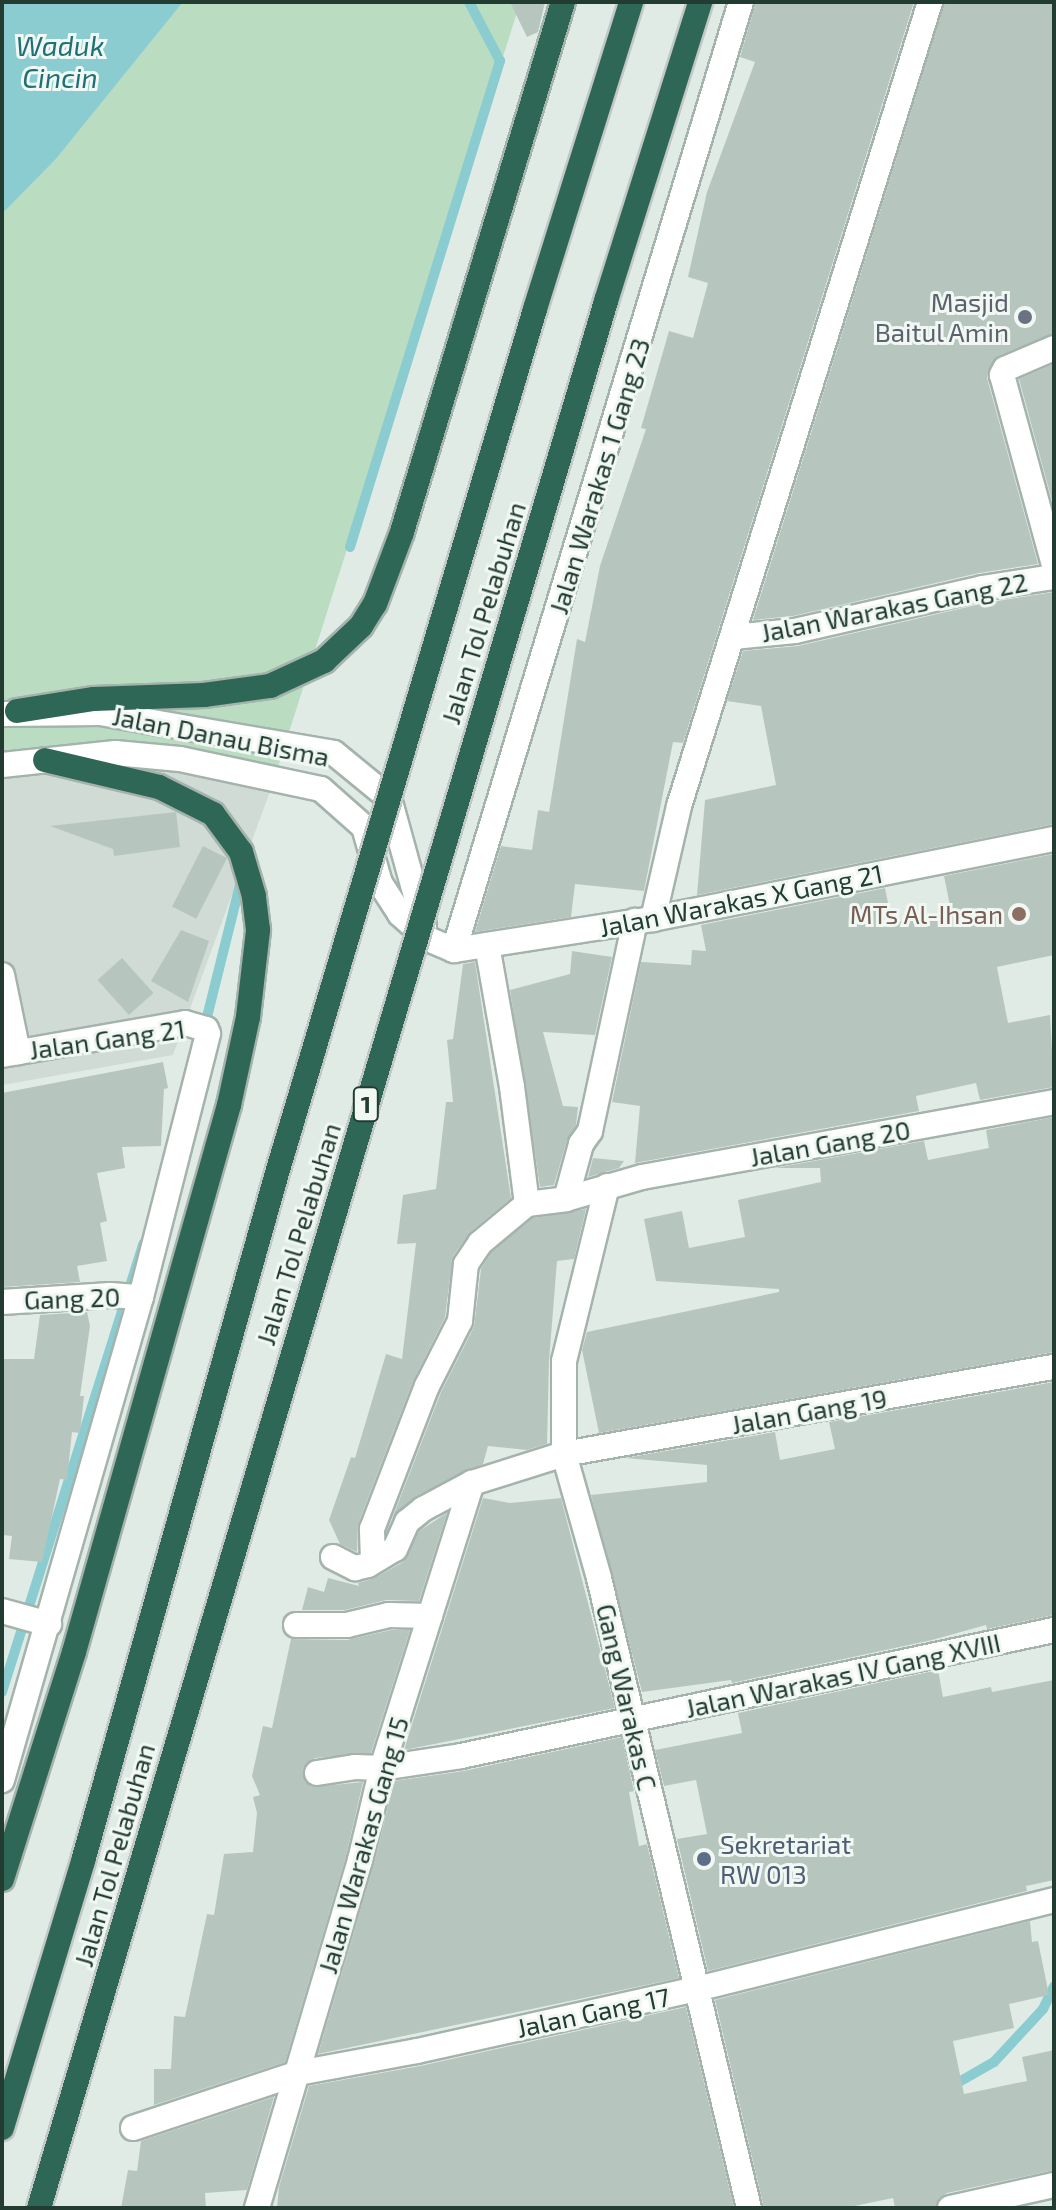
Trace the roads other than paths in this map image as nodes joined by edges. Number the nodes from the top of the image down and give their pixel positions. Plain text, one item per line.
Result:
1 (563, 2) edge
2 (631, 2) edge
3 (700, 2) edge
4 (741, 2) edge
5 (930, 2) edge
6 (1054, 348) edge
7 (1054, 565) edge
8 (1054, 577) edge
9 (733, 637) junction
10 (10, 713) edge
11 (45, 760) junction
12 (2, 765) edge
13 (1054, 839) edge
14 (644, 920) junction
15 (428, 939) junction
16 (487, 945) junction
17 (454, 950) junction
18 (2, 975) edge
19 (10, 1053) edge
20 (1054, 1102) edge
21 (607, 1186) junction
22 (566, 1199) junction
23 (527, 1204) junction
24 (138, 1297) junction
25 (2, 1302) edge
26 (1054, 1367) edge
27 (564, 1454) junction
28 (472, 1483) junction
29 (333, 1557) dead end
30 (373, 1560) junction
31 (7, 1612) edge
32 (430, 1616) junction
33 (44, 1622) junction
34 (296, 1625) dead end
35 (1054, 1630) edge
36 (631, 1719) junction
37 (382, 1768) junction
38 (317, 1773) dead end
39 (2, 1780) edge
40 (2, 1879) edge
41 (1051, 1900) edge
42 (697, 1989) junction
43 (298, 2073) junction
44 (2, 2128) edge
45 (133, 2128) dead end
46 (1054, 2185) edge
47 (39, 2208) edge
48 (257, 2208) edge
49 (749, 2208) edge
50 (950, 2208) edge

1 - 10 highway
2 - 44 highway, Jalan Tol Pelabuhan, bridge
3 - 47 highway, Jalan Tol Pelabuhan / 1, bridge
4 - 17 street, Jalan Warakas 1 Gang 23
5 - 9 street
6 - 7 street
8 - 9 street, Jalan Warakas Gang 22
9 - 14 street
10 - 15 street, Jalan Danau Bisma
11 - 12 street, Jalan Danau Bisma
11 - 15 street, Jalan Danau Bisma
11 - 40 highway
13 - 14 street, Jalan Warakas X Gang 21
14 - 16 street, Jalan Warakas X Gang 21
14 - 22 street
15 - 17 street
16 - 17 street, Jalan Warakas X Gang 21
16 - 23 street
18 - 19 street
19 - 24 street, Jalan Gang 21
20 - 21 street, Jalan Gang 20
21 - 22 street, Jalan Gang 20
21 - 27 street, Gang Warakas C
22 - 23 street, Jalan Gang 20
23 - 30 street
24 - 25 street, Gang 20
24 - 33 street
26 - 27 street, Jalan Gang 19
27 - 28 street, Jalan Gang 19
27 - 36 street, Gang Warakas C
28 - 30 street, Jalan Gang 19
28 - 32 street, Jalan Warakas Gang 15
29 - 30 street
31 - 33 street
32 - 34 street
32 - 37 street, Jalan Warakas Gang 15
33 - 39 street
35 - 36 street, Jalan Warakas IV Gang XVIII
36 - 37 street, Jalan Warakas IV Gang XVIII
36 - 42 street, Gang Warakas C
37 - 38 street, Jalan Warakas IV Gang XVIII
37 - 43 street, Jalan Warakas Gang 15
41 - 42 street, Jalan Gang 17
42 - 43 street, Jalan Gang 17
42 - 49 street, Gang Warakas C
43 - 45 street, Jalan Gang 17
43 - 48 street, Jalan Warakas Gang 15
46 - 50 street

